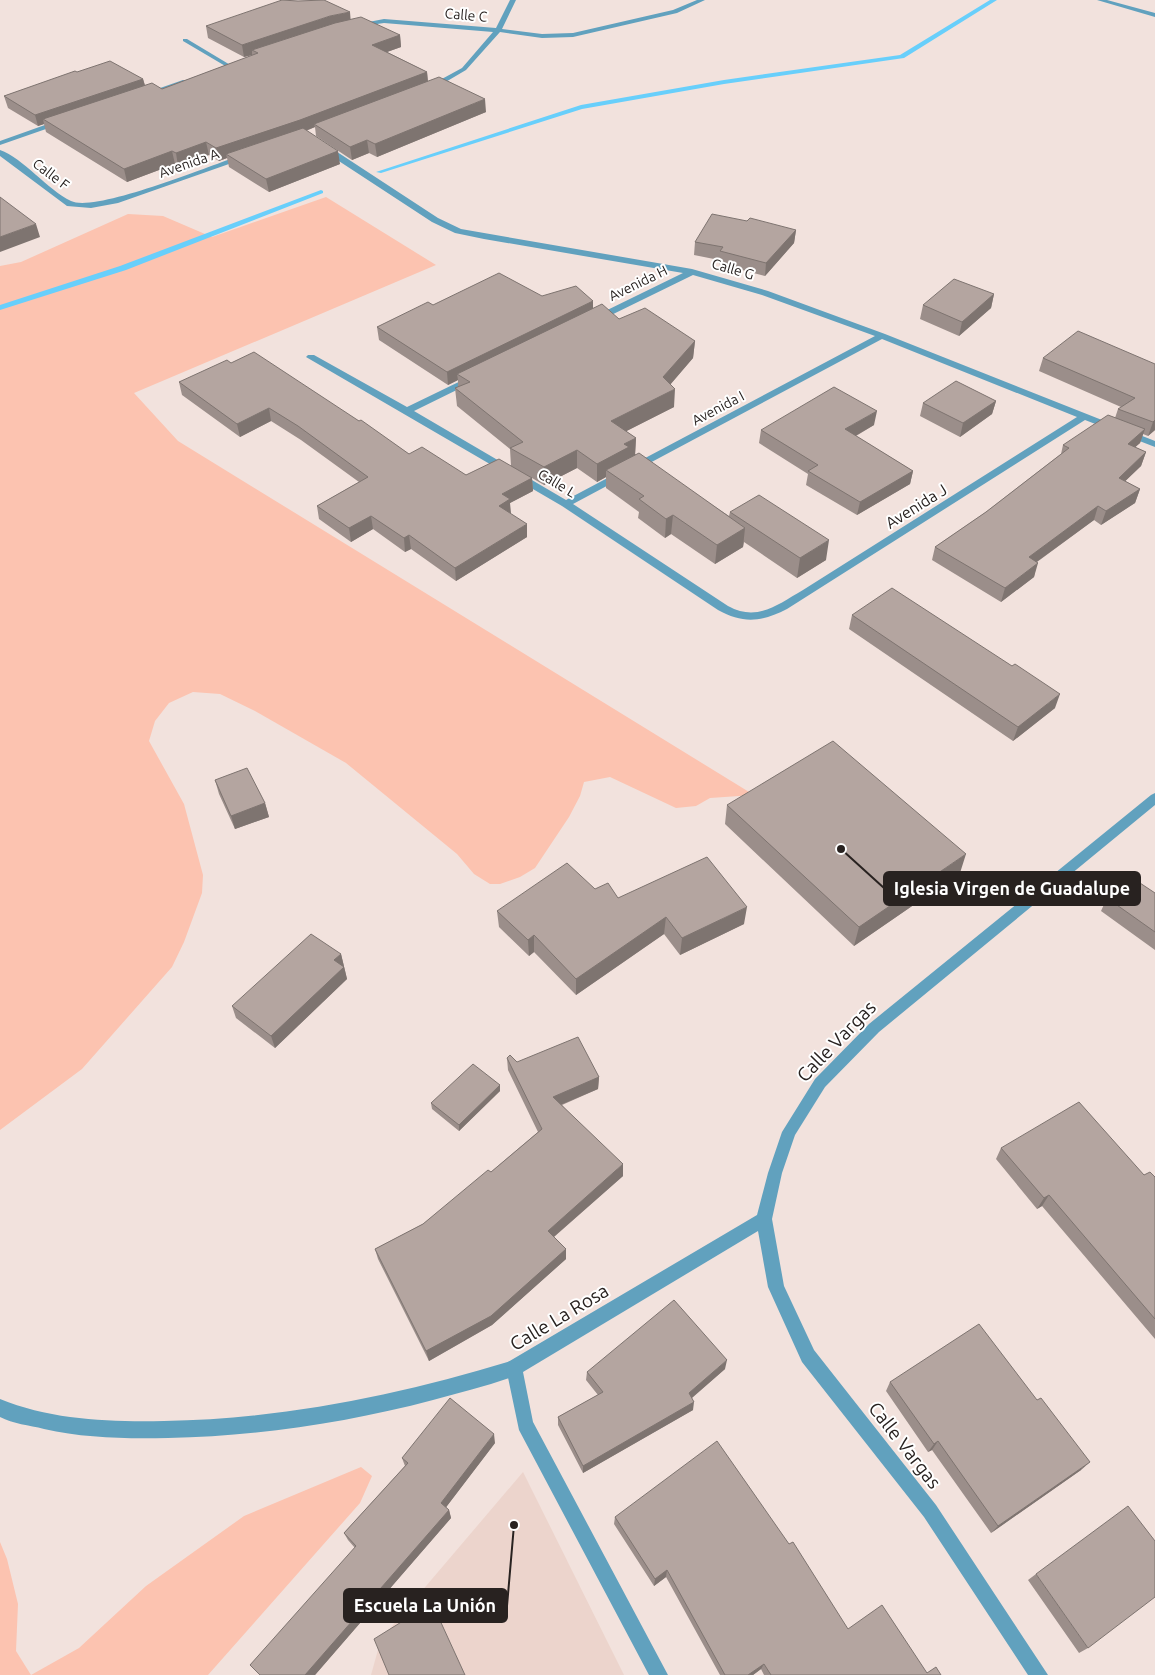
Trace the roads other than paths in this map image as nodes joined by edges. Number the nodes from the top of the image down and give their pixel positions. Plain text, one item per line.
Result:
1 (513, 0) edge
2 (702, 0) edge
3 (1100, 0) edge
4 (1155, 16) edge
5 (350, 27) edge
6 (498, 30) junction
7 (185, 40) dead end
8 (238, 63) edge
9 (229, 66) junction
10 (220, 69) edge
11 (192, 78) edge
12 (425, 91) edge
13 (137, 97) edge
14 (73, 118) edge
15 (314, 141) edge
16 (0, 143) edge
17 (0, 152) edge
18 (251, 154) edge
19 (91, 206) joint
20 (692, 272) junction
21 (585, 324) edge
22 (882, 336) junction
23 (311, 357) dead end
24 (478, 376) edge
25 (407, 411) junction
26 (1084, 417) junction
27 (1155, 444) edge
28 (566, 504) junction
29 (761, 616) joint
30 (1155, 798) edge
31 (764, 1219) junction
32 (514, 1368) junction
33 (0, 1407) edge
34 (658, 1675) edge
35 (1039, 1675) edge

1 - 6 street
2 - 6 street, Calle C
3 - 4 street
5 - 6 street, Calle C
6 - 12 street
7 - 9 street
8 - 9 street
9 - 10 street
11 - 13 street
14 - 16 street
15 - 20 street, Calle G
17 - 19 street, Calle F
18 - 19 street, Avenida A
20 - 21 street, Avenida H
20 - 22 street, Calle G
22 - 26 street, Calle G
22 - 28 street, Avenida I
23 - 25 street, Calle L
24 - 25 street
25 - 28 street, Calle L
26 - 27 street, Calle G
26 - 29 street, Avenida J
28 - 29 street, Calle L
30 - 31 street, Calle Vargas
31 - 32 street, Calle La Rosa
31 - 35 street, Calle Vargas
32 - 33 street
32 - 34 street, Calle La Rosa

